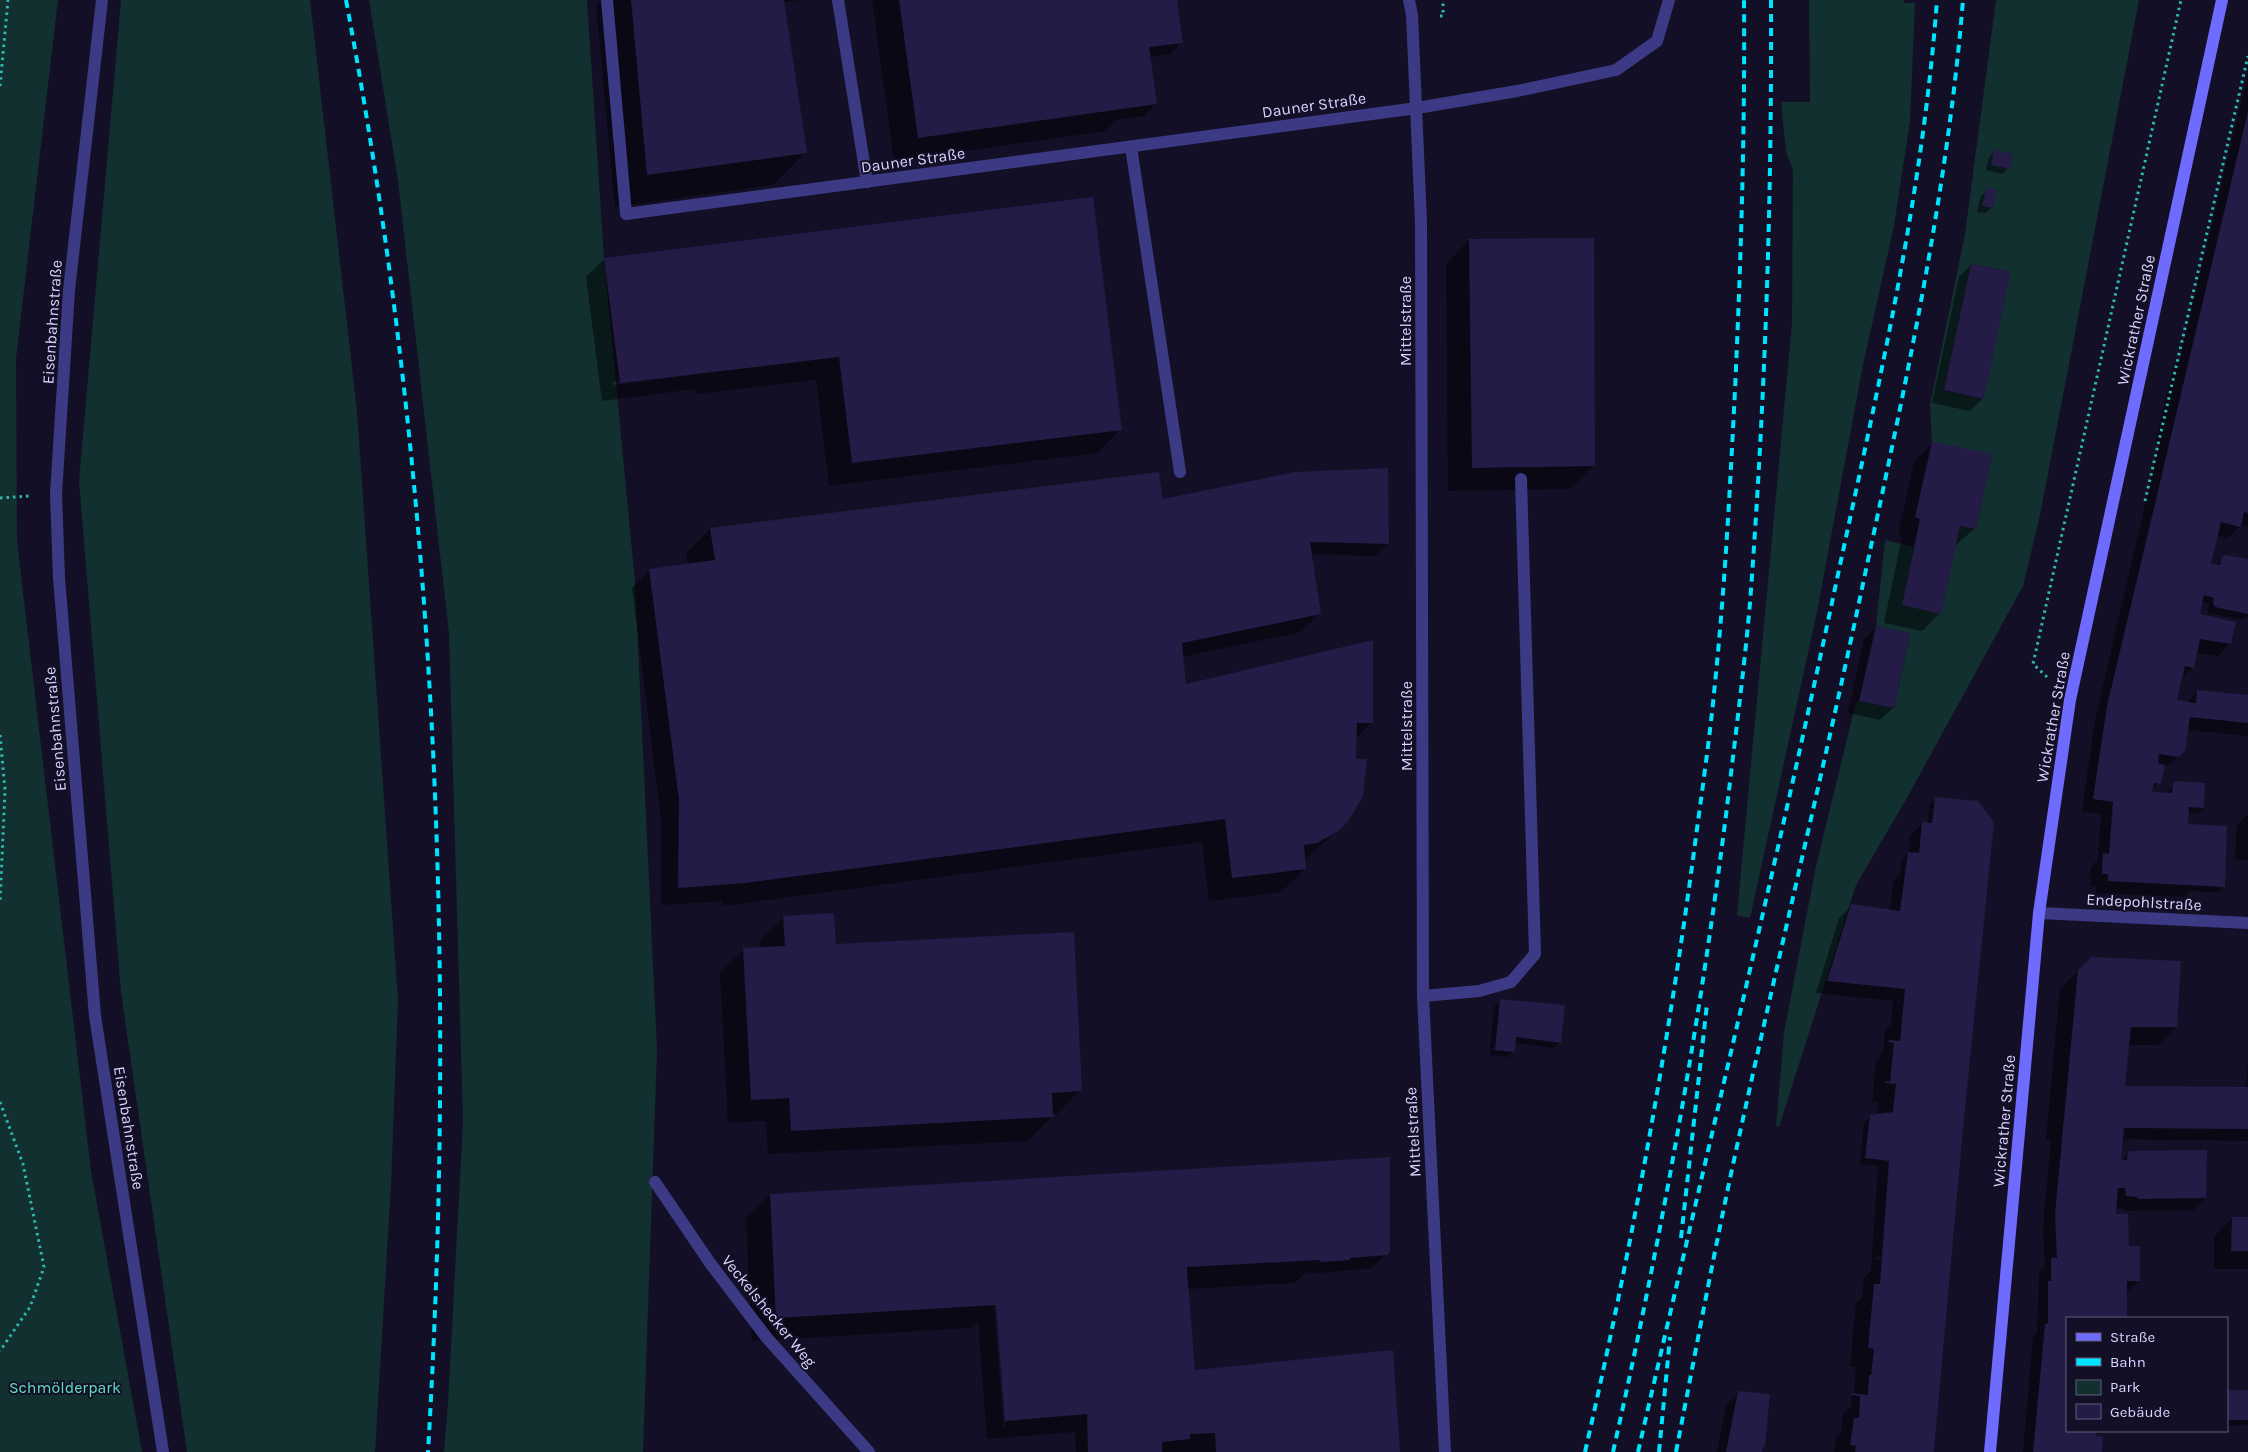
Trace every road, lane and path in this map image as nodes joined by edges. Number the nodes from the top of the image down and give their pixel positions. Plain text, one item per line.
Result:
1 (8, 0) edge
2 (102, 0) edge
3 (607, 0) edge
4 (838, 0) edge
5 (1409, 0) edge
6 (1443, 0) edge
7 (1669, 0) edge
8 (2181, 0) edge
9 (2222, 0) edge
10 (1443, 16) dead end
11 (2248, 56) edge
12 (0, 86) edge
13 (1416, 108) junction
14 (1131, 147) junction
15 (867, 182) junction
16 (1180, 472) dead end
17 (1521, 479) dead end
18 (2144, 502) dead end
19 (2070, 700) junction
20 (0, 735) edge
21 (0, 903) edge
22 (2039, 913) junction
23 (2248, 923) edge
24 (1423, 996) junction
25 (0, 1102) edge
26 (655, 1182) dead end
27 (0, 1351) edge
28 (162, 1452) edge
29 (869, 1452) edge
30 (1445, 1452) edge
31 (1990, 1452) edge

1 - 12 path
2 - 28 street, Eisenbahnstraße
3 - 15 street, Dauner Straße
4 - 15 street
5 - 13 street, Mittelstraße
6 - 10 path
7 - 13 street, Dauner Straße
8 - 19 path
9 - 19 main road, Wickrather Straße
11 - 18 path
13 - 14 street, Dauner Straße
13 - 24 street, Mittelstraße
14 - 15 street, Dauner Straße
14 - 16 street
17 - 24 street
19 - 22 main road, Wickrather Straße
20 - 21 path
22 - 23 street, Endepohlstraße
22 - 31 main road, Wickrather Straße
24 - 30 street, Mittelstraße
25 - 27 path
26 - 29 street, Veckelshecker Weg

